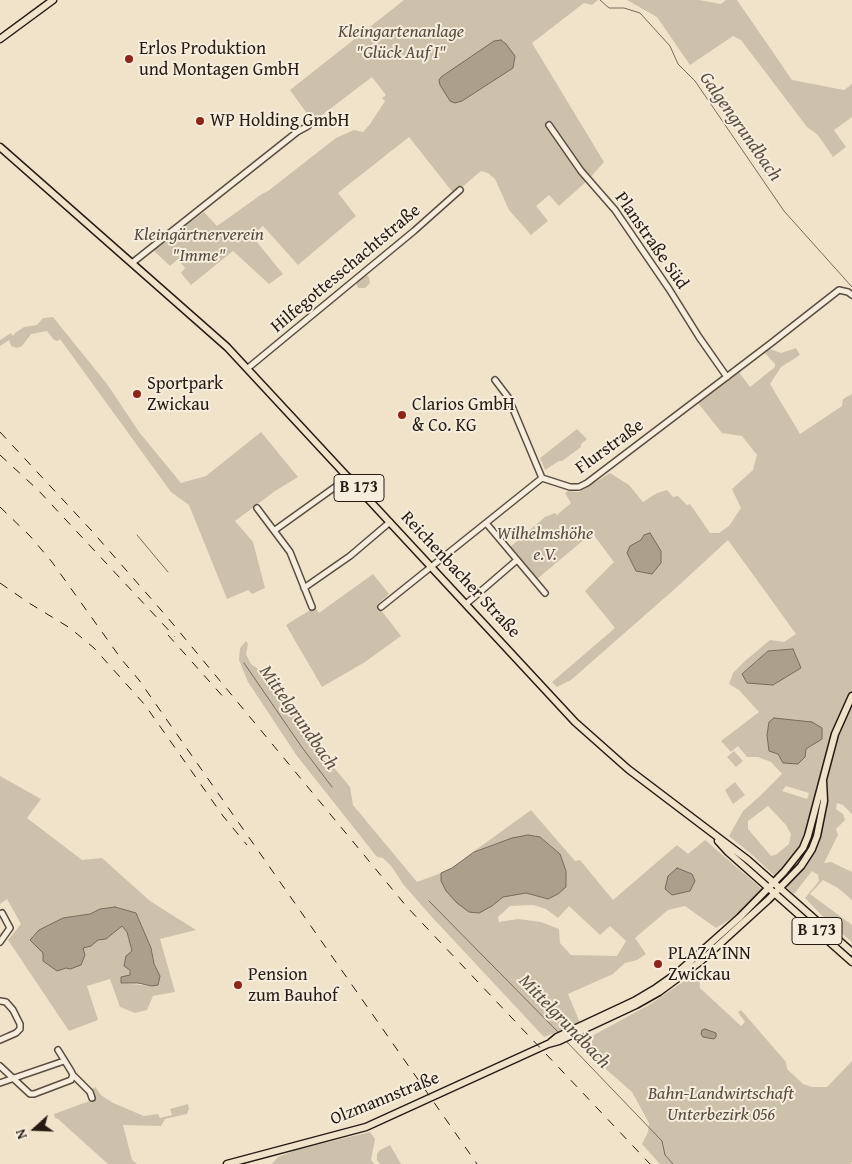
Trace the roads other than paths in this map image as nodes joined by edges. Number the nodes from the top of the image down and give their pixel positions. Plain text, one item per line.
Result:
1 (53, 0) edge
2 (0, 39) edge
3 (549, 125) dead end
4 (308, 126) dead end
5 (0, 147) edge
6 (460, 190) dead end
7 (132, 263) junction
8 (852, 295) edge
9 (248, 368) junction
10 (727, 377) junction
11 (495, 380) dead end
12 (349, 477) junction
13 (542, 478) junction
14 (257, 508) dead end
15 (390, 522) junction
16 (486, 524) junction
17 (275, 530) junction
18 (516, 560) junction
19 (432, 567) junction
20 (304, 588) junction
21 (545, 593) dead end
22 (466, 604) junction
23 (312, 607) dead end
24 (381, 607) dead end
25 (852, 696) edge
26 (823, 781) junction
27 (771, 886) junction
28 (780, 888) junction
29 (774, 894) junction
30 (2, 913) dead end
31 (0, 942) edge
32 (852, 952) edge
33 (852, 962) edge
34 (0, 1001) edge
35 (567, 1035) junction
36 (0, 1040) edge
37 (58, 1050) dead end
38 (64, 1061) junction
39 (0, 1066) edge
40 (72, 1075) junction
41 (12, 1079) junction
42 (0, 1083) edge
43 (92, 1098) dead end
44 (227, 1164) edge

1 - 2 main road
3 - 10 street, Planstraße Süd
4 - 7 street
5 - 7 main road, Reichenbacher Straße / B 173
6 - 9 street, Hilfegottesschachtstraße
7 - 9 main road, Reichenbacher Straße / B 173
8 - 10 street, Flurstraße
9 - 12 main road, Reichenbacher Straße / B 173
10 - 13 street, Flurstraße
11 - 13 street
12 - 15 main road, Reichenbacher Straße / B 173
12 - 17 street
13 - 16 street
14 - 17 street
15 - 19 main road, Reichenbacher Straße / B 173
15 - 20 street
16 - 18 street
16 - 19 street
17 - 20 street
18 - 21 street
18 - 22 street
19 - 22 main road, Reichenbacher Straße / B 173
19 - 24 street
20 - 23 street
22 - 27 main road, Reichenbacher Straße / B 173
25 - 26 main road
26 - 27 main road, Olzmannstraße
26 - 28 main road, Olzmannstraße
27 - 28 main road, Reichenbacher Straße / B 173
27 - 29 main road, Reichenbacher Straße / B 173
27 - 35 main road, Olzmannstraße
28 - 29 main road, Olzmannstraße
28 - 32 main road, Reichenbacher Straße / B 173
29 - 33 main road, Reichenbacher Straße / B 173
29 - 35 main road, Olzmannstraße
30 - 31 street
34 - 36 street
35 - 44 main road, Olzmannstraße
37 - 38 street
38 - 40 street
38 - 41 street
39 - 41 street
40 - 41 street
40 - 43 street
41 - 42 street

